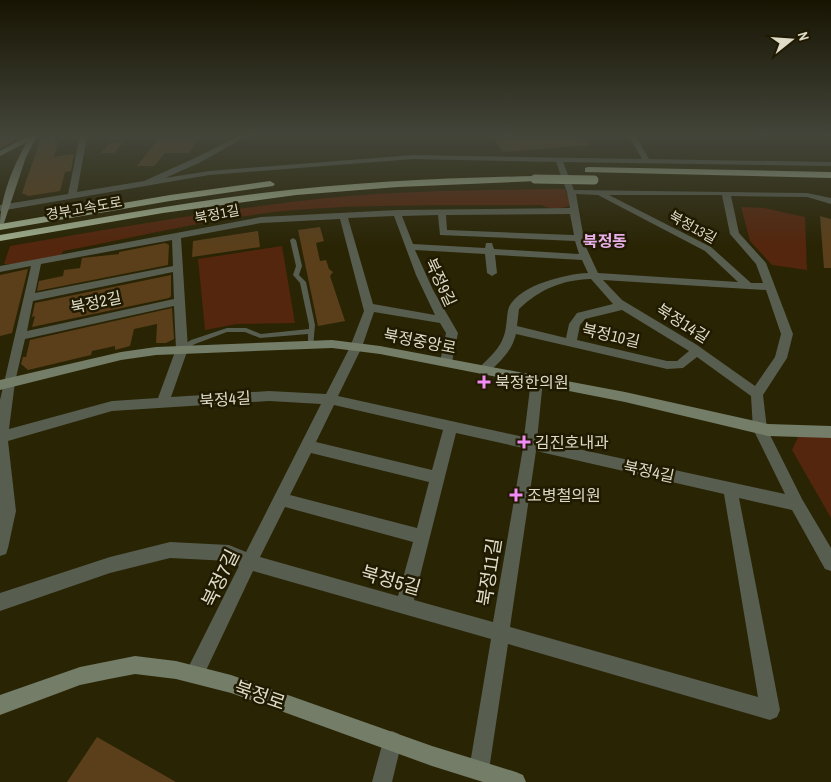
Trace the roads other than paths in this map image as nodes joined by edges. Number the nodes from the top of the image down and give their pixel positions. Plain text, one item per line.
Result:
1 (16, 172) edge
2 (77, 172) edge
3 (170, 172) edge
4 (215, 172) edge
5 (554, 172) edge
6 (564, 172) edge
7 (709, 172) edge
8 (534, 174) junction
9 (831, 175) edge
10 (146, 183) junction
11 (831, 185) edge
12 (571, 192) junction
13 (599, 192) junction
14 (726, 193) junction
15 (72, 196) junction
16 (831, 201) edge
17 (2, 208) edge
18 (575, 211) junction
19 (442, 212) junction
20 (397, 213) junction
21 (343, 215) junction
22 (0, 225) edge
23 (32, 227) junction
24 (488, 235) junction
25 (176, 236) junction
26 (0, 238) edge
27 (579, 238) junction
28 (294, 240) dead end
29 (409, 247) junction
30 (490, 252) junction
31 (584, 257) junction
32 (37, 262) junction
33 (177, 268) junction
34 (0, 269) edge
35 (492, 273) dead end
36 (594, 276) junction
37 (748, 286) junction
38 (769, 287) junction
39 (29, 298) junction
40 (179, 301) junction
41 (367, 306) junction
42 (622, 306) junction
43 (443, 320) junction
44 (512, 329) junction
45 (312, 331) junction
46 (20, 336) junction
47 (571, 343) junction
48 (311, 345) junction
49 (356, 347) junction
50 (182, 349) junction
51 (697, 350) junction
52 (446, 362) junction
53 (484, 370) junction
54 (537, 380) junction
55 (4, 384) edge
56 (758, 394) junction
57 (331, 398) junction
58 (163, 402) junction
59 (451, 426) junction
60 (760, 429) junction
61 (831, 432) edge
62 (1, 437) edge
63 (530, 445) junction
64 (307, 446) junction
65 (437, 478) junction
66 (730, 489) junction
67 (281, 499) junction
68 (797, 504) junction
69 (422, 537) junction
70 (0, 548) edge
71 (250, 562) junction
72 (831, 562) edge
73 (0, 602) edge
74 (404, 605) junction
75 (500, 633) junction
76 (194, 674) junction
77 (0, 705) edge
78 (392, 741) junction
79 (478, 770) junction
80 (382, 782) edge
81 (516, 782) edge

1 - 17 street
2 - 15 street
3 - 10 street
4 - 10 street
5 - 8 highway, 경부고속도로
6 - 12 street, 북정14길
7 - 9 highway, 경부고속도로
8 - 11 highway, 경부고속도로, bridge
8 - 23 highway, 경부고속도로
8 - 23 highway, 경부고속도로
10 - 15 street
12 - 13 street, 북정13길
12 - 18 street, 북정14길
13 - 14 street, 북정13길
13 - 37 street, 북정13길
14 - 16 street
14 - 38 street, 북정13길
15 - 17 street
17 - 22 street
18 - 19 street, 북정1길
18 - 27 street, 북정14길
19 - 20 street, 북정1길
19 - 24 street
20 - 21 street, 북정1길
20 - 29 street, 북정9길
21 - 25 street, 북정1길
21 - 41 street
22 - 23 highway, 경부고속도로
23 - 26 highway, 경부고속도로
24 - 27 street
24 - 30 street
25 - 32 street, 북정1길
25 - 33 street
27 - 31 street, 북정14길
28 - 45 lane
29 - 30 street
29 - 43 street, 북정9길
30 - 31 street
30 - 35 street
31 - 36 street, 북정14길
32 - 34 street, 북정1길
32 - 39 street
33 - 39 street, 북정2길
33 - 40 street
36 - 37 street, 북정14길
36 - 42 street, 북정14길
36 - 44 street
37 - 38 street
38 - 56 street, 북정13길
39 - 46 street
40 - 46 street, 북정2길
40 - 50 street
41 - 43 street
41 - 49 street, 북정7길
42 - 47 street
42 - 51 street, 북정14길
43 - 52 street, 북정9길
44 - 47 street, 북정10길
44 - 53 street
45 - 48 lane
45 - 50 lane
46 - 55 street
47 - 51 street, 북정10길
48 - 49 street, 북정중앙로
48 - 50 street, 북정중앙로
49 - 52 street, 북정중앙로
49 - 57 street, 북정7길
50 - 55 street, 북정중앙로
50 - 58 street
51 - 56 street, 북정14길
52 - 53 street, 북정중앙로
53 - 54 street, 북정중앙로
54 - 60 street, 북정중앙로
54 - 63 street, 북정11길
55 - 62 street
56 - 60 street
57 - 58 street, 북정4길
57 - 59 street, 북정4길
57 - 64 street, 북정7길
58 - 62 street, 북정4길
59 - 63 street, 북정4길
59 - 65 street
60 - 61 street, 북정중앙로
60 - 68 street
62 - 70 street
63 - 66 street, 북정4길
63 - 75 street, 북정11길
64 - 65 street
64 - 67 street, 북정7길
65 - 69 street
66 - 68 street, 북정4길
66 - 75 street, 북정5길
67 - 69 street
67 - 71 street, 북정7길
68 - 72 street
69 - 74 street
71 - 73 street, 북정5길
71 - 74 street, 북정5길
71 - 76 street, 북정7길
74 - 75 street, 북정5길
75 - 79 street, 북정11길
76 - 77 street, 북정로
76 - 78 street, 북정로
78 - 79 street, 북정로
78 - 80 street
79 - 81 street, 북정로

